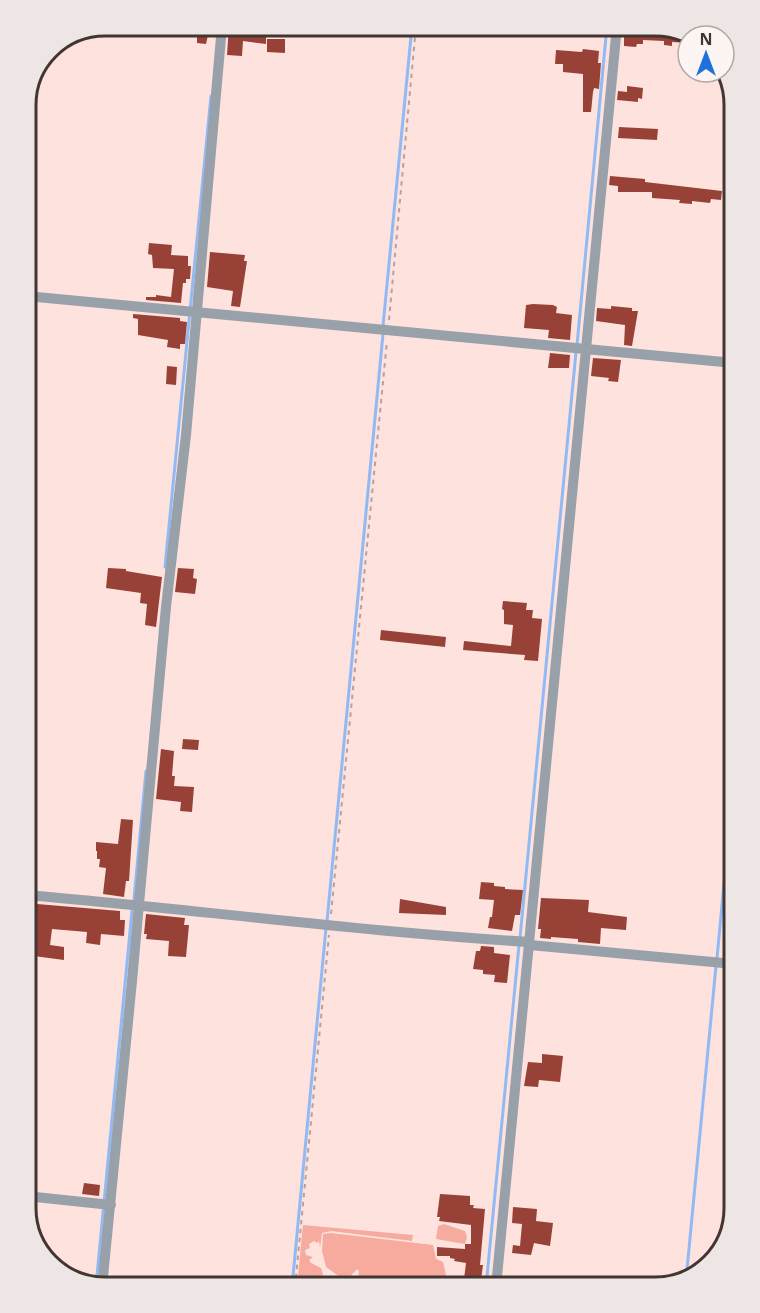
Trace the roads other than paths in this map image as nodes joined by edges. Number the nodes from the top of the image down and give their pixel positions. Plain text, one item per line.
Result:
1 (221, 36) edge
2 (616, 36) edge
3 (36, 297) edge
4 (192, 312) junction
5 (587, 349) junction
6 (724, 362) edge
7 (36, 897) edge
8 (138, 905) junction
9 (525, 942) junction
10 (724, 963) edge
11 (36, 1197) edge
12 (106, 1204) junction
13 (102, 1277) edge
14 (497, 1277) edge

1 - 4 street
2 - 5 street
3 - 4 street
4 - 5 street
4 - 8 street
5 - 6 street
5 - 9 street
7 - 8 street
8 - 9 street
8 - 12 street
9 - 10 street
9 - 14 street
11 - 12 street
12 - 13 street

